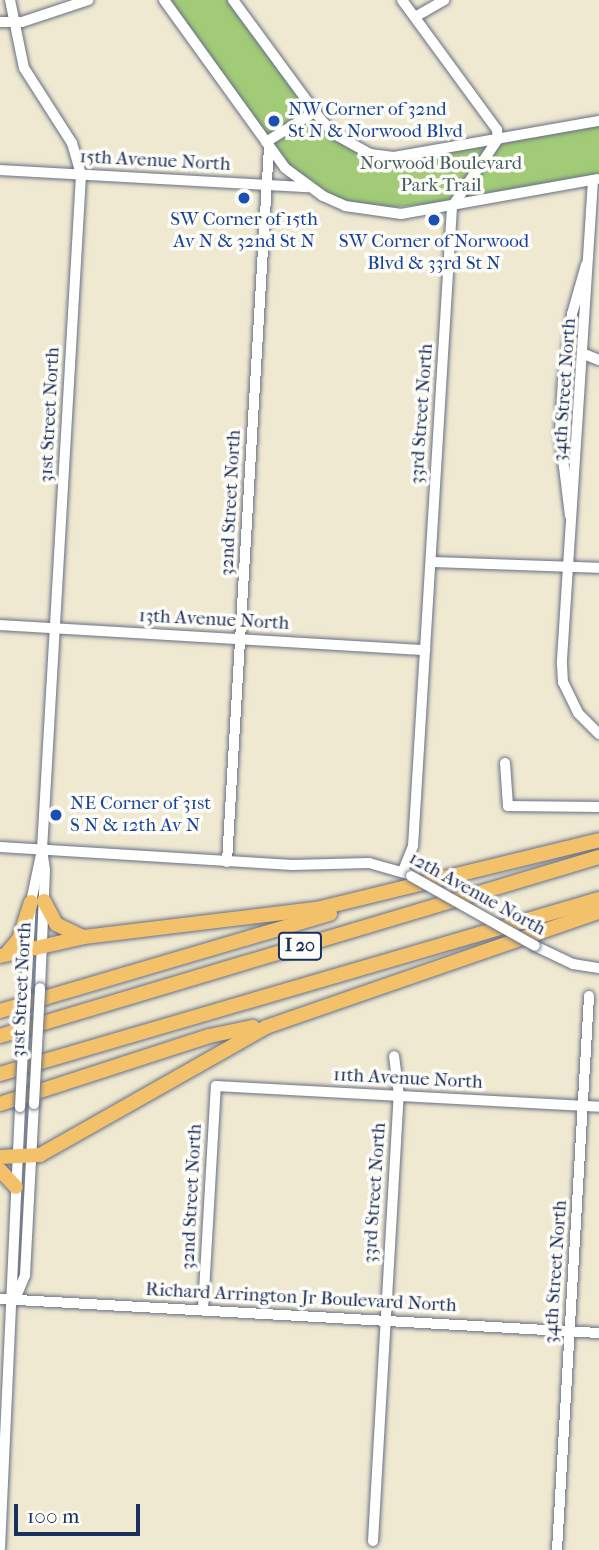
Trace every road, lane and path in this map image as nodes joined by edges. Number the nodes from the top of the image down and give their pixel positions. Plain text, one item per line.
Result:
1 (9, 0) edge
2 (88, 0) edge
3 (164, 0) edge
4 (233, 0) edge
5 (402, 0) edge
6 (445, 0) edge
7 (415, 17) junction
8 (0, 22) edge
9 (14, 22) junction
10 (316, 111) junction
11 (599, 121) edge
12 (498, 139) junction
13 (267, 144) junction
14 (0, 170) edge
15 (81, 175) junction
16 (596, 179) edge
17 (266, 185) junction
18 (309, 187) junction
19 (452, 207) junction
20 (588, 259) junction
21 (584, 354) junction
22 (599, 360) edge
23 (572, 523) junction
24 (431, 562) junction
25 (599, 568) edge
26 (568, 569) junction
27 (0, 625) edge
28 (55, 628) junction
29 (240, 639) junction
30 (425, 650) junction
31 (599, 734) edge
32 (505, 763) dead end
33 (599, 807) edge
34 (599, 840) edge
35 (0, 847) edge
36 (42, 849) junction
37 (599, 857) edge
38 (520, 858) junction
39 (227, 862) junction
40 (407, 874) junction
41 (599, 899) edge
42 (38, 901) junction
43 (599, 912) edge
44 (84, 937) junction
45 (35, 947) junction
46 (4, 954) edge
47 (599, 968) edge
48 (589, 996) dead end
49 (0, 1011) edge
50 (291, 1018) junction
51 (0, 1036) edge
52 (394, 1056) dead end
53 (0, 1074) edge
54 (216, 1086) joint
55 (399, 1096) junction
56 (0, 1104) edge
57 (582, 1105) junction
58 (599, 1107) edge
59 (17, 1154) junction
60 (32, 1156) junction
61 (0, 1157) edge
62 (0, 1170) edge
63 (16, 1187) junction
64 (0, 1298) edge
65 (15, 1300) junction
66 (203, 1309) junction
67 (386, 1321) junction
68 (570, 1331) junction
69 (599, 1333) edge
70 (373, 1541) dead end
71 (0, 1548) edge
72 (557, 1550) edge

1 - 9 street, 31st Street North
2 - 9 street
3 - 13 street
4 - 10 street
5 - 7 street
6 - 7 street
7 - 12 street
8 - 9 street
9 - 15 street, 31st Street North
10 - 12 street
10 - 13 street
11 - 12 street
12 - 19 street
13 - 17 street, 32nd Street North
13 - 18 street
14 - 15 street, 15th Avenue North
15 - 17 street, 15th Avenue North
15 - 28 street, 31st Street North
16 - 19 street
16 - 20 street, 34th Street North
17 - 18 street, 15th Avenue North
17 - 29 street, 32nd Street North
18 - 19 street
19 - 24 street, 33rd Street North
20 - 21 street, 34th Street North
20 - 23 street, 34th Street North
21 - 22 street
21 - 23 street, 34th Street North
23 - 26 street, 34th Street North
24 - 26 street
24 - 30 street, 33rd Street North
25 - 26 street
26 - 31 street, 34th Street North
27 - 28 street, 13th Avenue North
28 - 29 street, 13th Avenue North
28 - 36 street, 31st Street North
29 - 30 street, 13th Avenue North
29 - 39 street, 32nd Street North
30 - 40 street, 33rd Street North
32 - 33 street
34 - 38 highway
35 - 36 street, 12th Avenue North
36 - 39 street, 12th Avenue North
36 - 42 street, 31st Street North
37 - 51 highway, I 20
38 - 44 highway
38 - 49 highway
39 - 40 street, 12th Avenue North
40 - 47 street, 12th Avenue North, bridge
41 - 53 highway, I 20
42 - 44 highway
42 - 45 street, 31st Street North
42 - 46 highway
43 - 50 highway
44 - 45 highway
45 - 46 highway
45 - 59 street, 31st Street North, bridge
45 - 60 street, 31st Street North, bridge
48 - 57 street, 34th Street North
50 - 56 highway
50 - 60 highway
52 - 55 street, 33rd Street North
54 - 55 street, 11th Avenue North
54 - 66 street, 32nd Street North
55 - 57 street, 11th Avenue North
55 - 67 street, 33rd Street North
57 - 58 street, 11th Avenue North
57 - 68 street, 34th Street North
59 - 60 highway
59 - 61 highway
59 - 63 street, 31st Street North
60 - 65 street, 31st Street North
62 - 63 highway
63 - 65 street, 31st Street North
64 - 65 street, Richard Arrington Jr Boulevard North
65 - 66 street, Richard Arrington Jr Boulevard North
65 - 71 street, 31st Street North
66 - 67 street, Richard Arrington Jr Boulevard North
67 - 68 street, Richard Arrington Jr Boulevard North
67 - 70 street, 33rd Street North
68 - 69 street, Richard Arrington Jr Boulevard North
68 - 72 street, 34th Street North

